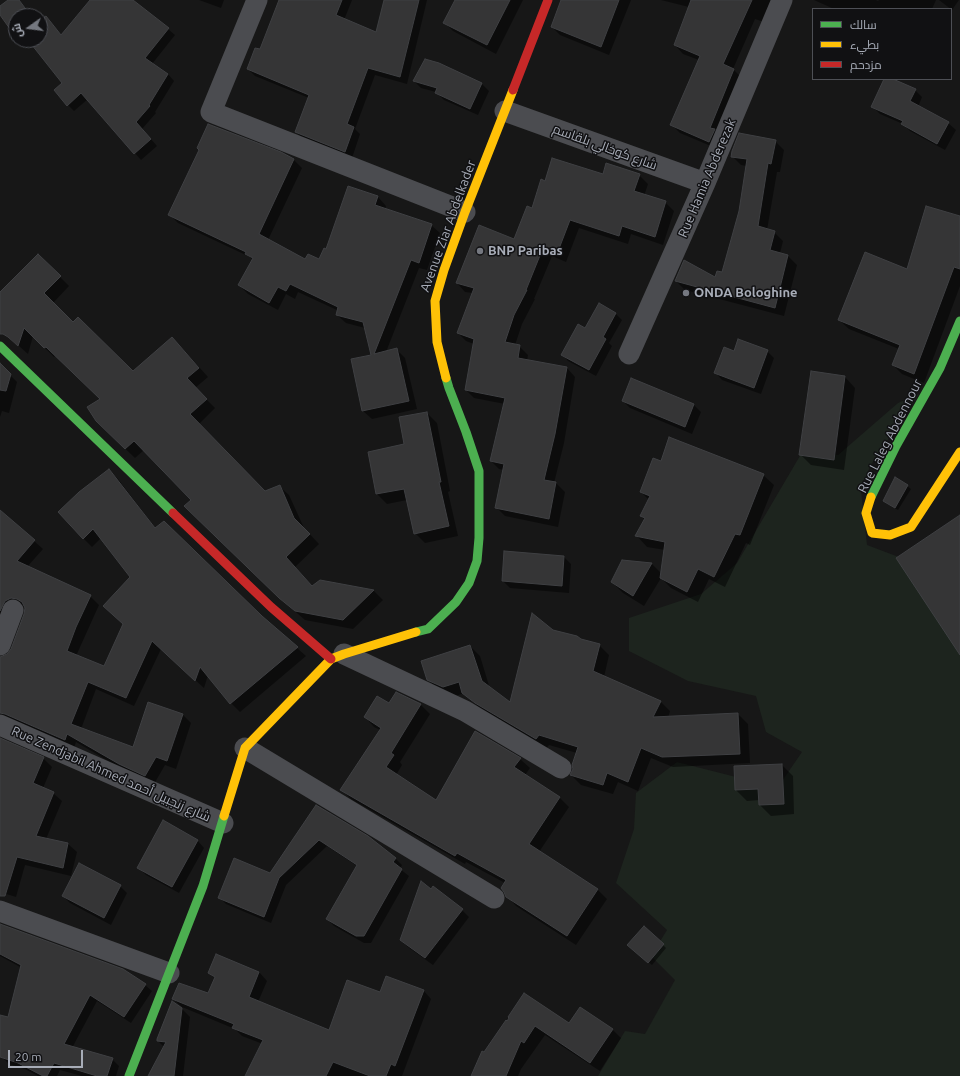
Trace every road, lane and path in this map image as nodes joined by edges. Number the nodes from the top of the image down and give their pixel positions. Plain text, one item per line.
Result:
1 (256, 0) edge
2 (548, 0) edge
3 (782, 0) edge
4 (505, 111) junction
5 (705, 183) junction
6 (465, 212) junction
7 (960, 320) edge
8 (0, 346) edge
9 (629, 354) dead end
10 (960, 452) edge
11 (13, 610) dead end
12 (0, 645) edge
13 (338, 657) junction
14 (0, 725) edge
15 (245, 748) junction
16 (561, 768) dead end
17 (222, 823) junction
18 (494, 898) dead end
19 (0, 911) edge
20 (169, 973) junction
21 (129, 1076) edge

1 - 6 street
2 - 4 main road, Avenue Ziar Abdelkader
3 - 5 street, Rue Hamia Abderezak
4 - 5 street, شارع كوخالي بلقاسم
4 - 6 main road, Avenue Ziar Abdelkader
5 - 9 street, Rue Hamia Abderezak
6 - 13 main road, Avenue Ziar Abdelkader
7 - 10 main road, Rue Laleg Abdennour
8 - 13 main road
11 - 12 street
13 - 15 main road
13 - 16 street
14 - 17 street, Rue Zendjabil Ahmed شارع زنجبيل أحمد
15 - 17 main road
15 - 18 street
17 - 20 main road
19 - 20 street
20 - 21 main road

